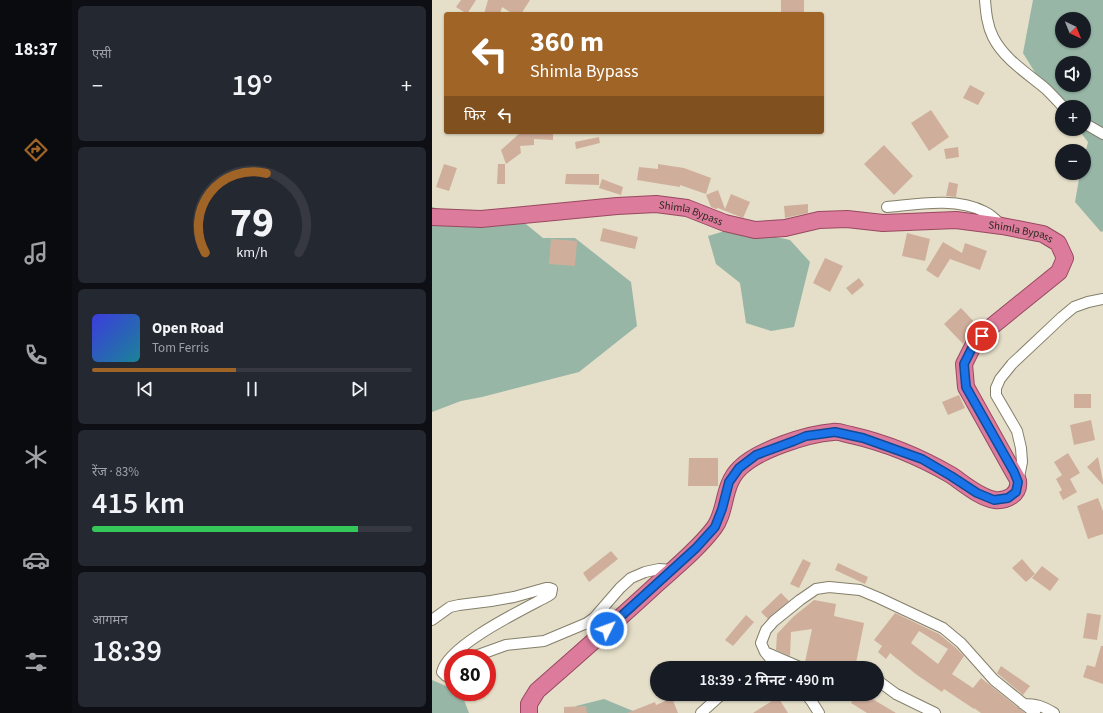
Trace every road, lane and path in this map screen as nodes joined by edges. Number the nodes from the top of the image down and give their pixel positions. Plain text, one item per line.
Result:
1 (984, 0) edge
2 (1056, 100) edge
3 (1091, 128) edge
4 (1103, 134) edge
5 (887, 207) dead end
6 (432, 217) edge
7 (1002, 226) junction
8 (1103, 299) edge
9 (1018, 482) junction
10 (672, 570) junction
11 (432, 620) edge
12 (460, 649) edge
13 (495, 649) edge
14 (765, 652) junction
15 (772, 661) edge
16 (786, 661) edge
17 (884, 685) edge
18 (714, 701) edge
19 (811, 701) edge
20 (1023, 704) junction
21 (529, 713) edge
22 (701, 713) edge
23 (819, 713) edge
24 (935, 713) edge
25 (1035, 713) edge
26 (1054, 713) edge

1 - 2 street
3 - 4 street
5 - 7 street
6 - 7 highway, Shimla Bypass
7 - 9 highway, Shimla Bypass
8 - 9 street
9 - 10 highway
10 - 13 street
10 - 21 highway
11 - 12 street
14 - 15 street
14 - 16 street
14 - 20 street
17 - 24 street
18 - 22 street
19 - 23 street
20 - 25 street
20 - 26 street

